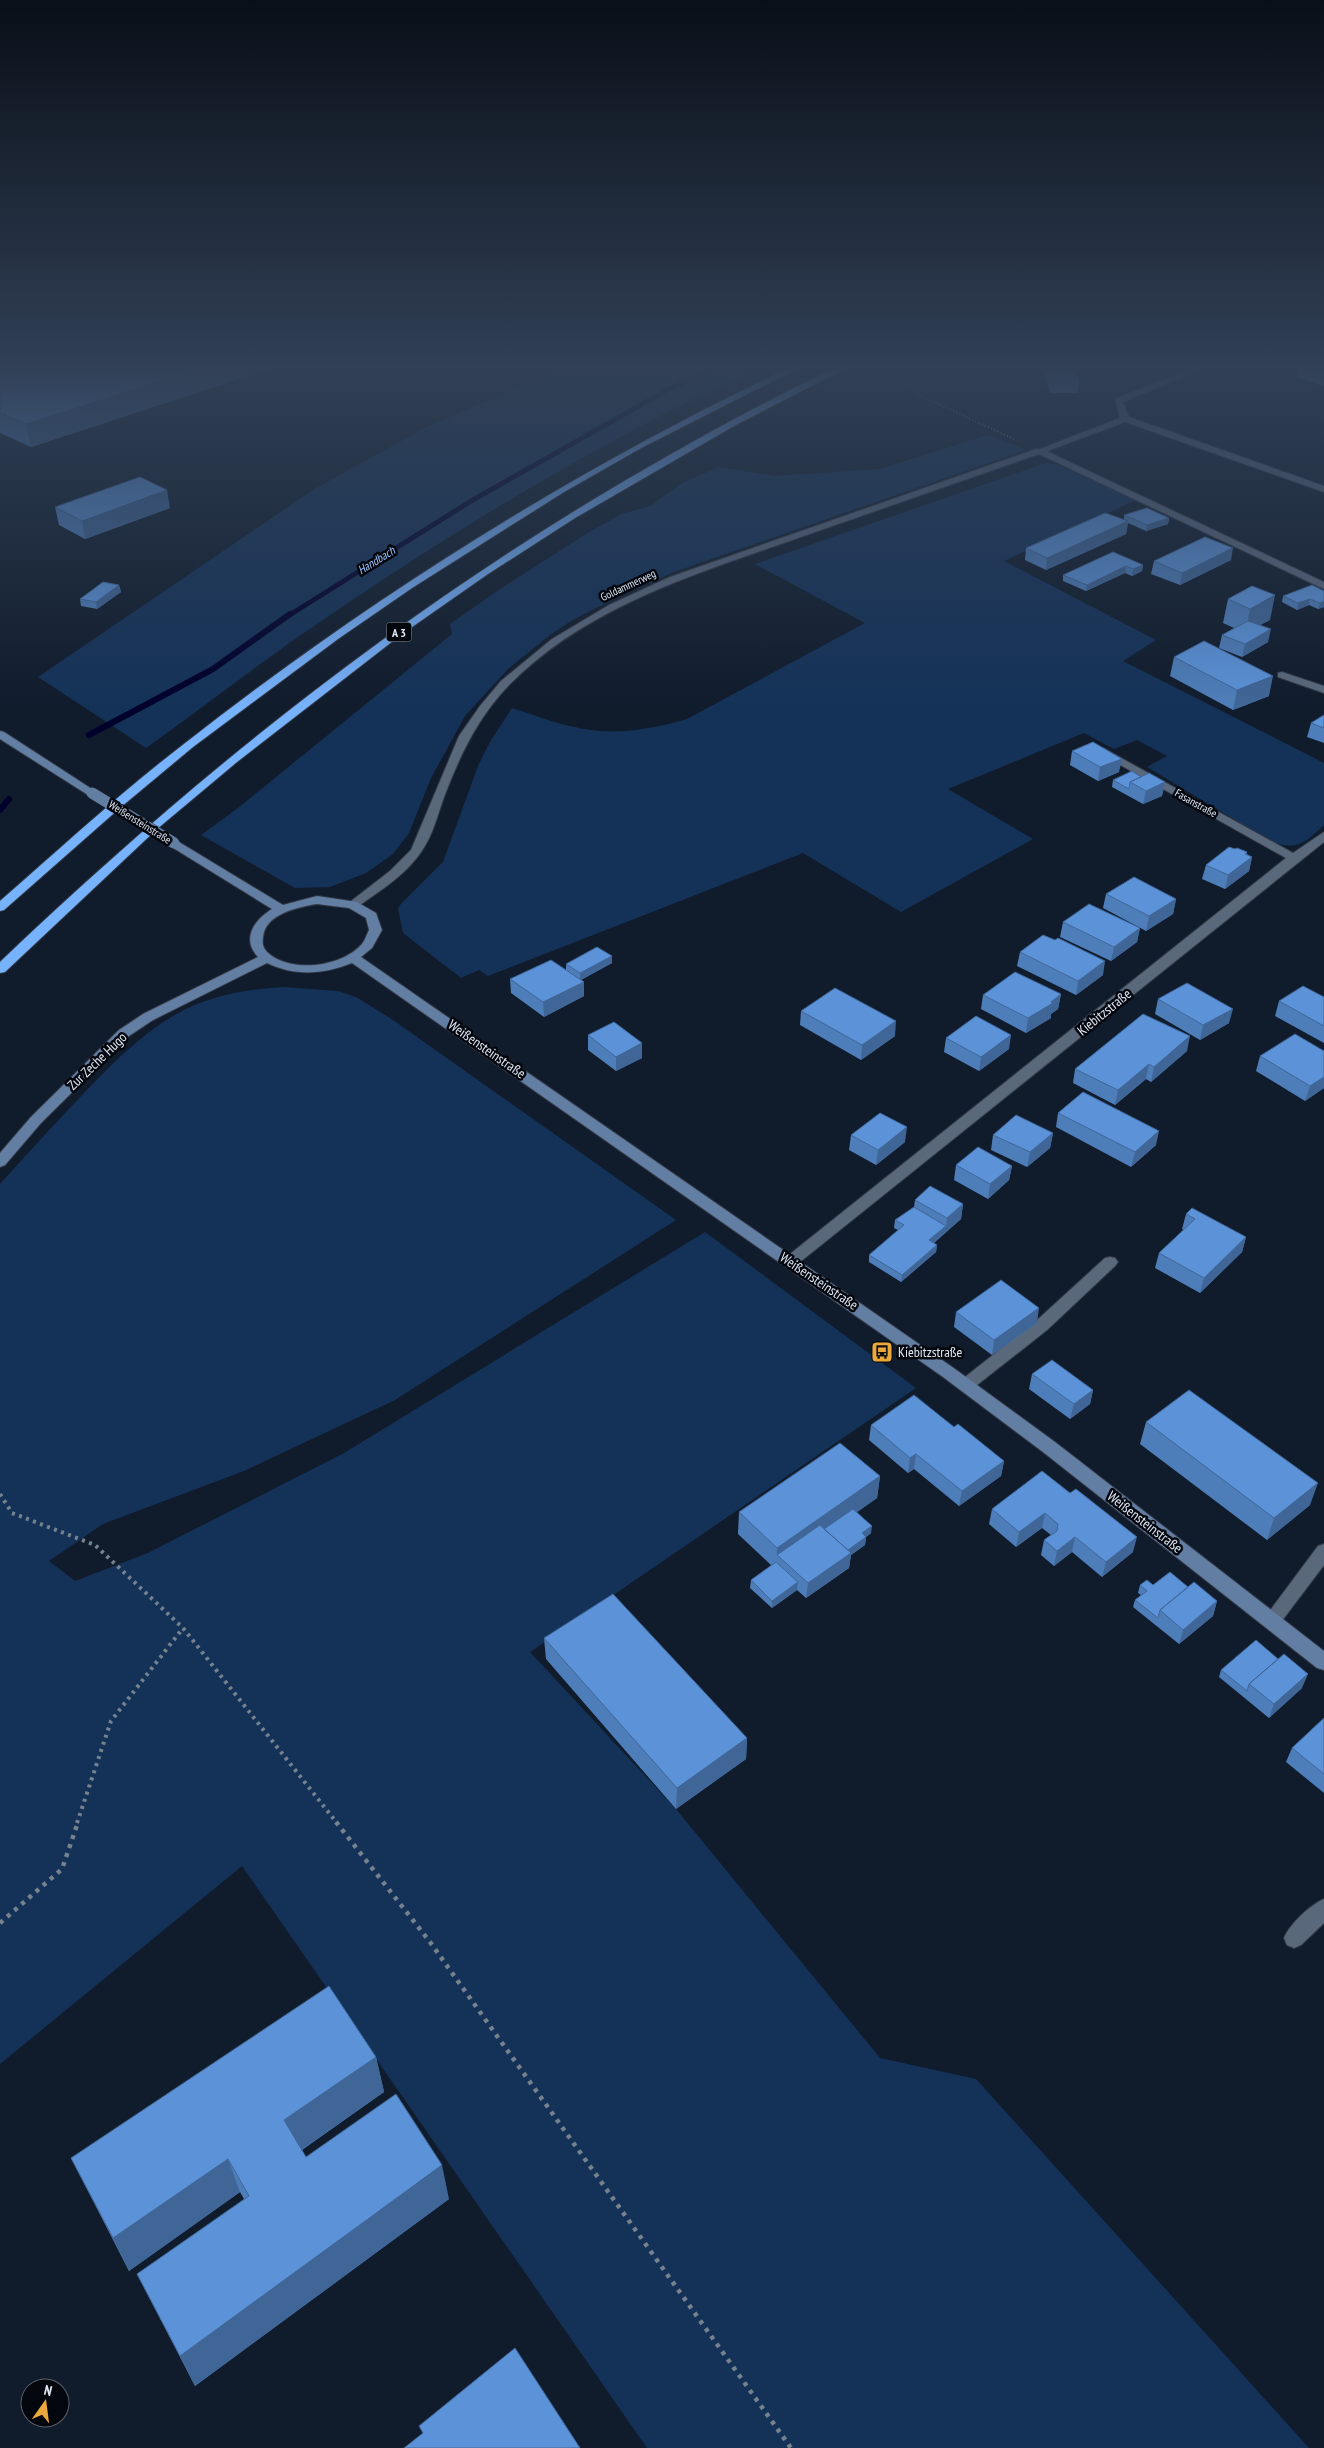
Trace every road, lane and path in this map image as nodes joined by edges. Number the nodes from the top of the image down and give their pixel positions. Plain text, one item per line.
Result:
1 (578, 479) edge
2 (634, 479) edge
3 (958, 479) edge
4 (1100, 479) edge
5 (1296, 479) edge
6 (1324, 489) edge
7 (1324, 586) edge
8 (1282, 675) dead end
9 (1324, 690) edge
10 (0, 734) edge
11 (1098, 749) edge
12 (1322, 840) edge
13 (1294, 858) junction
14 (352, 905) junction
15 (0, 907) edge
16 (281, 909) junction
17 (267, 958) junction
18 (354, 958) junction
19 (0, 969) edge
20 (0, 1162) edge
21 (790, 1262) junction
22 (1110, 1262) dead end
23 (966, 1386) junction
24 (0, 1494) edge
25 (1324, 1551) edge
26 (1272, 1621) junction
27 (183, 1628) junction
28 (1324, 1662) edge
29 (1324, 1909) edge
30 (0, 1923) edge
31 (1294, 1938) dead end
32 (791, 2448) edge

1 - 15 highway, A 3
2 - 19 highway, A 3
3 - 14 street, Goldammerweg
4 - 7 street
5 - 6 street
8 - 9 street
10 - 16 street, Weißensteinstraße, bridge
11 - 13 street, Fasanstraße
12 - 13 street, Kiebitzstraße
13 - 21 street, Kiebitzstraße
14 - 16 street
14 - 18 street
16 - 17 street
17 - 18 street
17 - 20 street, Zur Zeche Hugo
18 - 21 street, Weißensteinstraße
21 - 23 street, Weißensteinstraße
22 - 23 street
23 - 26 street, Weißensteinstraße
24 - 27 path
25 - 26 street
26 - 28 street, Weißensteinstraße
27 - 30 path
27 - 32 path
29 - 31 street

